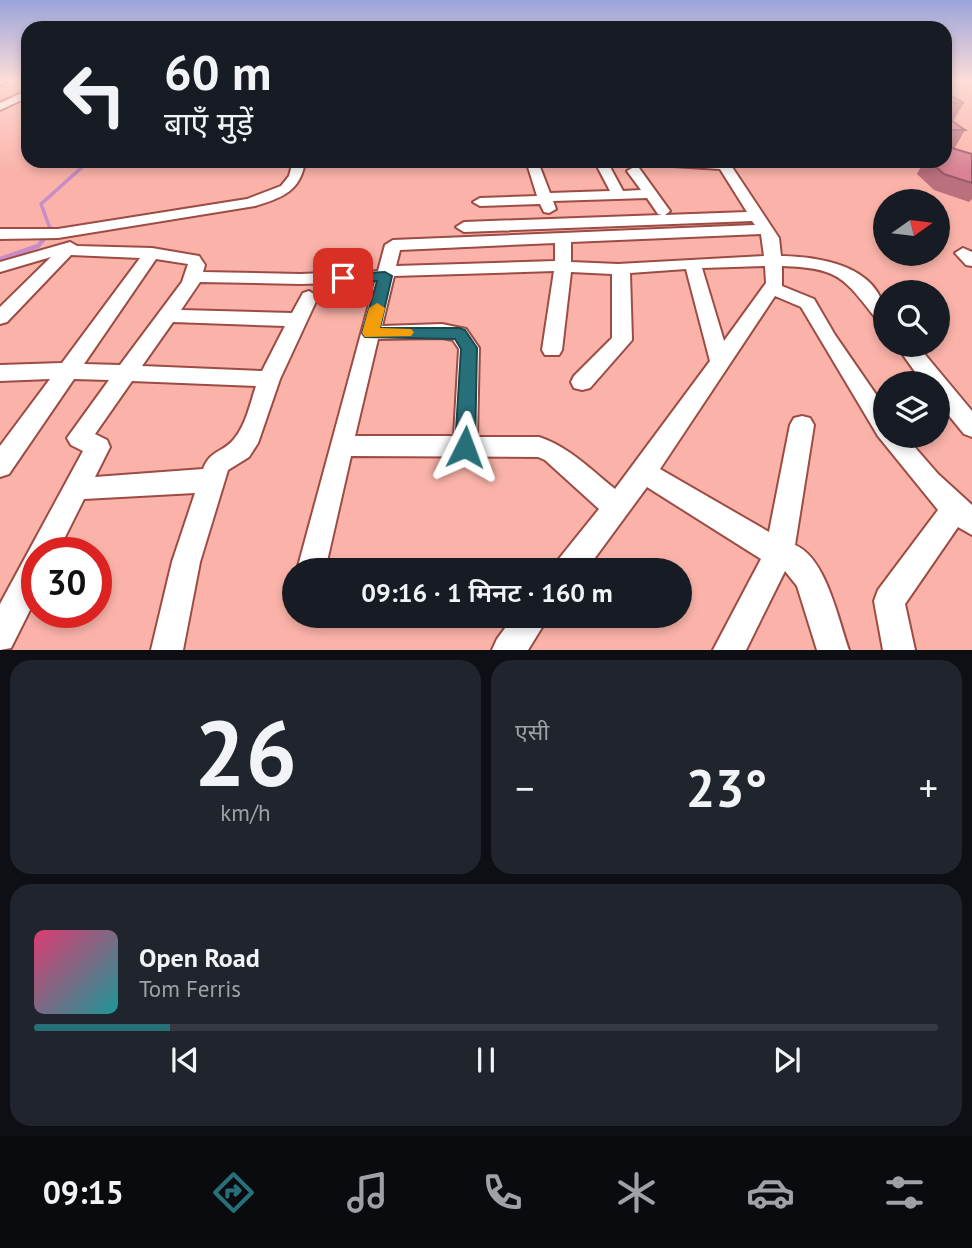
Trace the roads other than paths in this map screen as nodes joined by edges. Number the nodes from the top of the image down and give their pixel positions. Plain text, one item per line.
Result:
1 (298, 168) edge
2 (534, 168) edge
3 (604, 168) dead end
4 (726, 168) edge
5 (634, 171) dead end
6 (651, 194) junction
7 (619, 195) junction
8 (546, 199) junction
9 (480, 202) dead end
10 (663, 211) dead end
11 (761, 223) junction
12 (464, 226) dead end
13 (558, 233) junction
14 (0, 234) edge
15 (70, 239) junction
16 (152, 253) junction
17 (773, 260) junction
18 (692, 265) junction
19 (0, 267) edge
20 (563, 267) junction
21 (618, 269) junction
22 (386, 274) junction
23 (193, 277) junction
24 (771, 288) junction
25 (309, 297) dead end
26 (873, 302) edge
27 (167, 316) junction
28 (0, 318) edge
29 (298, 320) junction
30 (370, 333) junction
31 (552, 350) dead end
32 (915, 357) edge
33 (720, 361) junction
34 (66, 371) junction
35 (926, 371) edge
36 (0, 373) edge
37 (125, 373) junction
38 (269, 379) junction
39 (583, 383) dead end
40 (950, 401) edge
41 (873, 408) edge
42 (802, 425) dead end
43 (972, 427) edge
44 (341, 446) junction
45 (465, 447) junction
46 (901, 448) edge
47 (0, 466) edge
48 (644, 472) junction
49 (212, 480) junction
50 (88, 489) dead end
51 (616, 507) junction
52 (964, 516) edge
53 (50, 537) edge
54 (779, 554) junction
55 (313, 558) edge
56 (577, 558) edge
57 (21, 596) edge
58 (524, 628) edge
59 (0, 637) edge
60 (167, 649) edge
61 (508, 649) edge
62 (729, 649) edge
63 (833, 649) edge
64 (899, 649) edge

1 - 15 street
2 - 8 street
3 - 7 street
4 - 11 street
5 - 6 street
6 - 7 street
6 - 10 street
7 - 8 street
8 - 9 street
8 - 13 street
11 - 13 street
11 - 17 street
12 - 13 street
13 - 20 street
13 - 22 street
14 - 15 street
15 - 16 street
15 - 19 street
15 - 28 street
16 - 23 street
16 - 34 street
17 - 18 street
17 - 24 street
17 - 26 street
18 - 21 street
18 - 33 street
20 - 21 street
20 - 22 street
20 - 31 street
21 - 39 street
22 - 23 street
22 - 30 street
23 - 27 street
24 - 33 street
24 - 41 street
25 - 29 street
27 - 29 street
27 - 37 street
29 - 38 street
30 - 44 street
30 - 45 street
32 - 35 street
33 - 48 street
34 - 36 street
34 - 37 street
34 - 47 street
37 - 38 street
37 - 53 street
38 - 49 street
40 - 43 street
42 - 54 street
44 - 45 street
44 - 55 street
45 - 51 street
46 - 52 street
48 - 51 street
48 - 54 street
49 - 50 street
49 - 60 street
51 - 56 street
52 - 64 street
54 - 62 street
54 - 63 street
57 - 59 street
58 - 61 street

